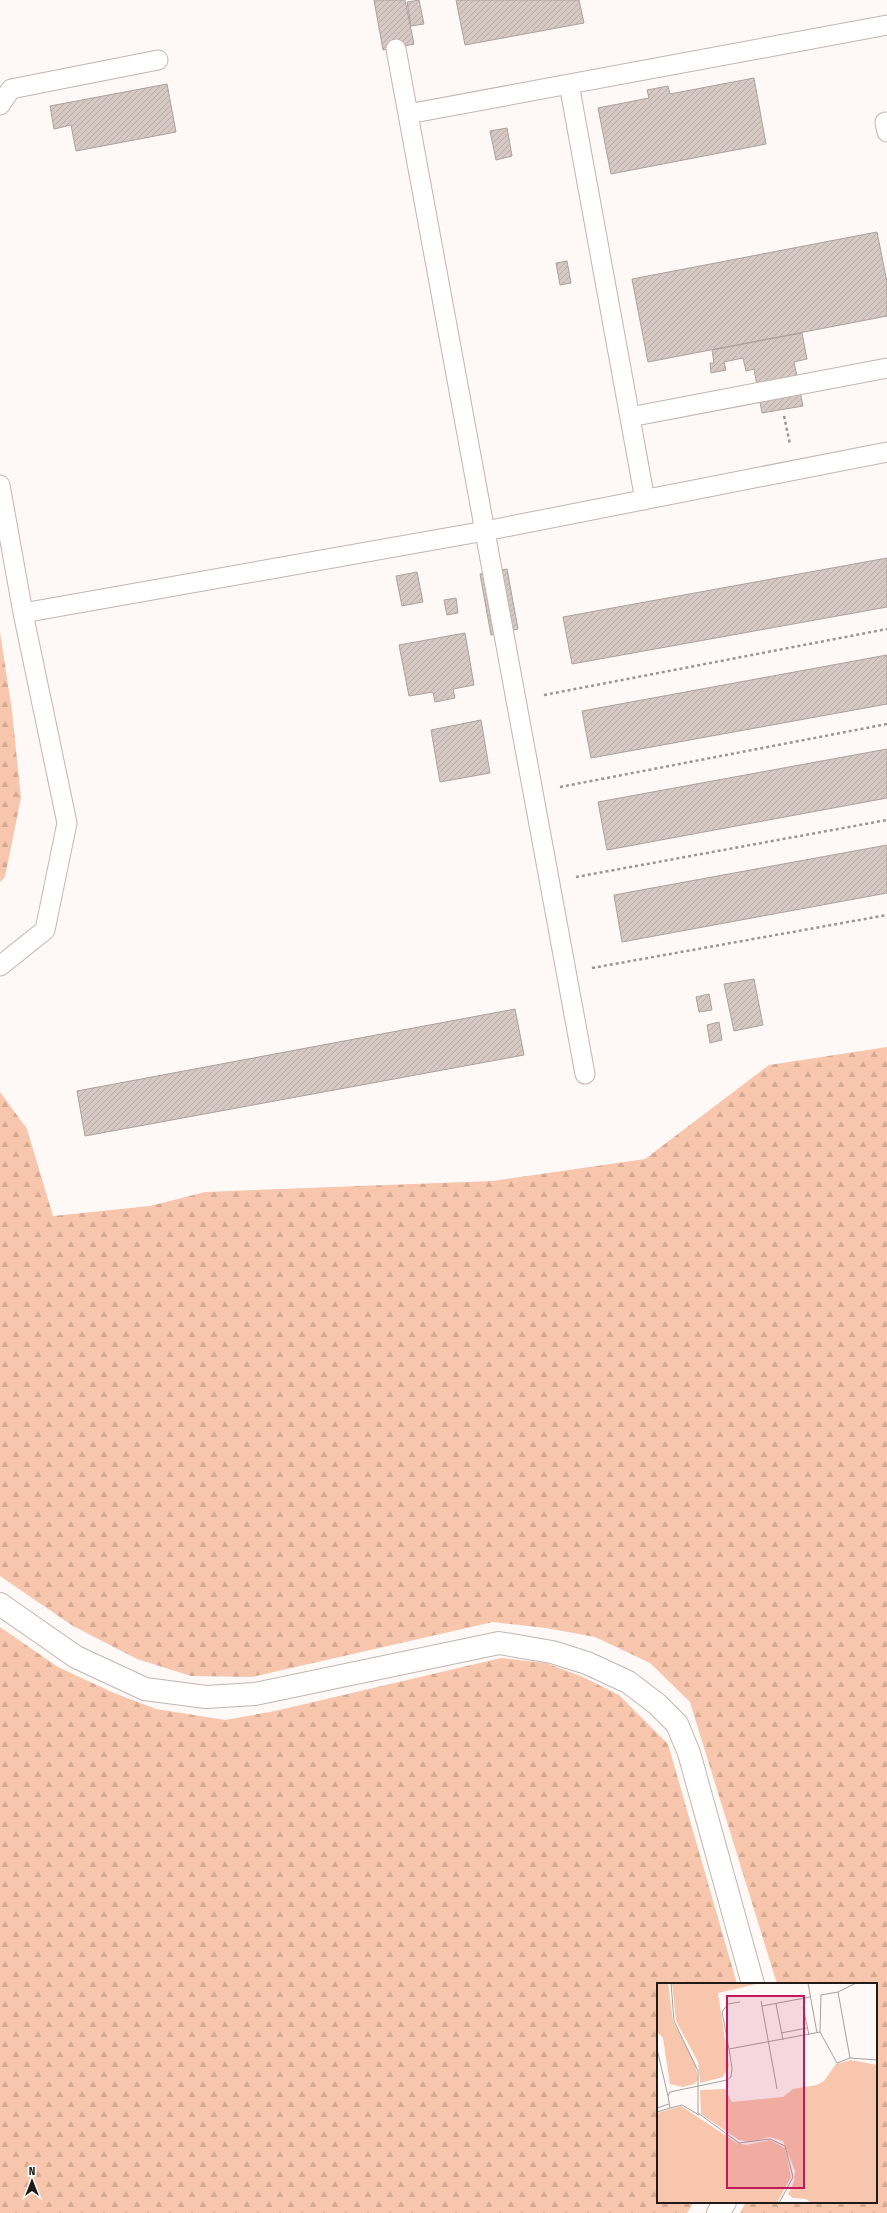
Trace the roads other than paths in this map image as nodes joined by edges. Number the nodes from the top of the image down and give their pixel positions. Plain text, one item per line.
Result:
1 (887, 25) edge
2 (396, 49) dead end
3 (158, 60) dead end
4 (569, 84) junction
5 (0, 105) edge
6 (408, 114) junction
7 (887, 368) edge
8 (630, 417) junction
9 (887, 452) edge
10 (0, 485) edge
11 (645, 500) junction
12 (485, 532) junction
13 (24, 612) junction
14 (0, 966) edge
15 (585, 1074) dead end
16 (0, 1604) edge
17 (753, 1983) edge
18 (724, 2203) edge
19 (718, 2213) edge

1 - 4 lane
2 - 6 lane
3 - 5 lane
4 - 6 lane
4 - 8 lane
6 - 12 lane
7 - 8 lane
8 - 11 lane
9 - 11 lane
10 - 13 lane
11 - 12 lane
12 - 13 lane
12 - 15 lane
13 - 14 lane
16 - 17 street
18 - 19 street

